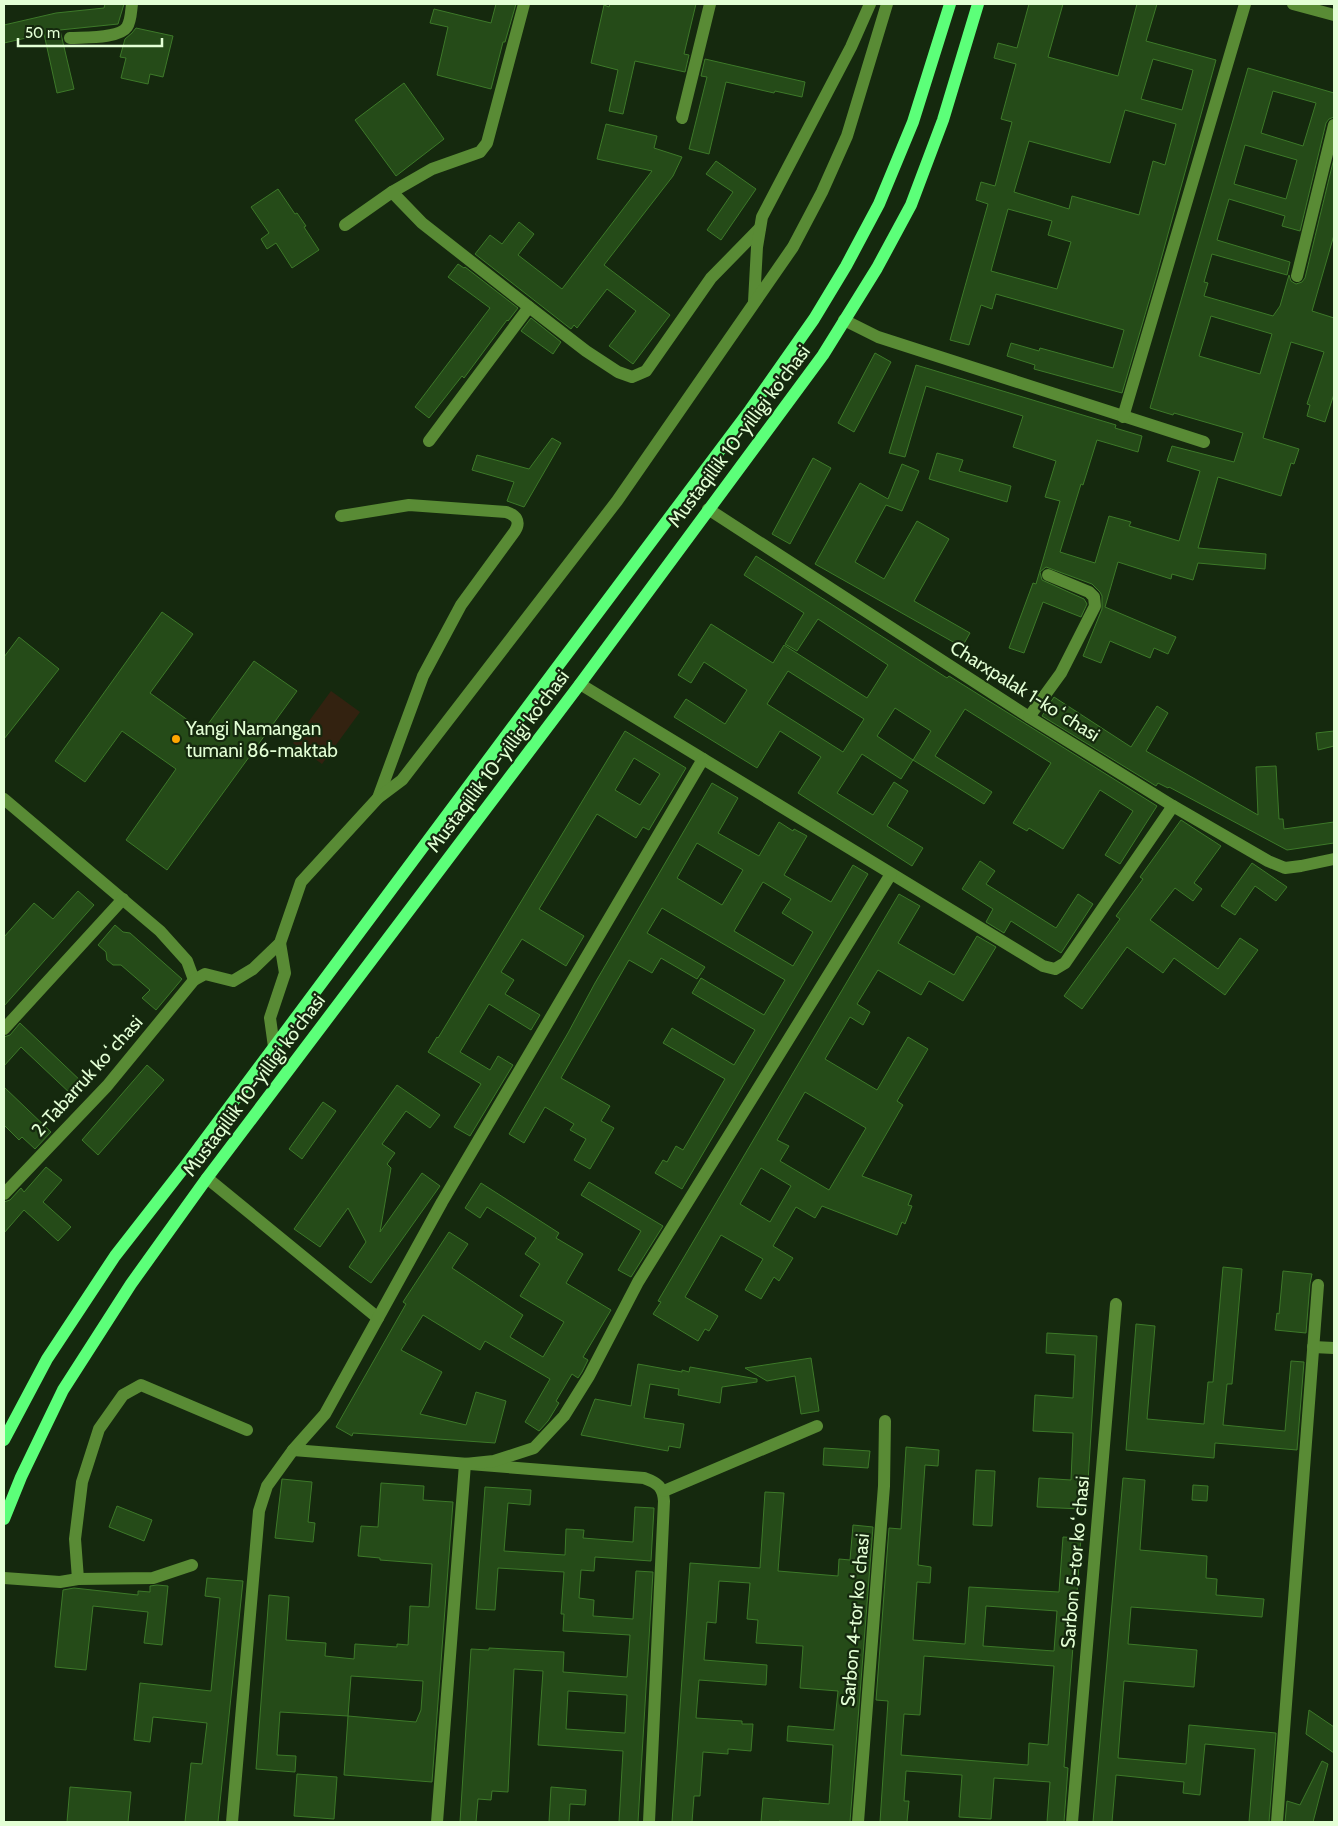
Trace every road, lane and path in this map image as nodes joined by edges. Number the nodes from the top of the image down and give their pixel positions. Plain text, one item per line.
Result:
1 (132, 4) edge
2 (524, 4) edge
3 (710, 4) edge
4 (870, 4) edge
5 (887, 4) edge
6 (950, 4) edge
7 (978, 4) edge
8 (1245, 4) edge
9 (1294, 4) edge
10 (1334, 15) edge
11 (70, 38) dead end
12 (682, 118) dead end
13 (1334, 125) edge
14 (392, 192) junction
15 (345, 225) dead end
16 (760, 228) junction
17 (1297, 276) dead end
18 (754, 303) junction
19 (529, 307) junction
20 (844, 320) junction
21 (1124, 417) junction
22 (429, 441) dead end
23 (1204, 442) dead end
24 (708, 509) junction
25 (341, 516) dead end
26 (1048, 575) dead end
27 (580, 684) junction
28 (1029, 717) junction
29 (703, 760) junction
30 (378, 798) junction
31 (4, 800) edge
32 (1173, 806) junction
33 (1334, 858) edge
34 (891, 874) junction
35 (123, 899) junction
36 (280, 943) junction
37 (194, 980) junction
38 (4, 1029) edge
39 (274, 1047) junction
40 (207, 1178) junction
41 (4, 1194) edge
42 (1318, 1285) dead end
43 (1116, 1304) dead end
44 (378, 1318) junction
45 (1313, 1347) junction
46 (1334, 1348) edge
47 (885, 1420) dead end
48 (817, 1426) dead end
49 (248, 1430) dead end
50 (4, 1440) edge
51 (293, 1450) junction
52 (465, 1464) junction
53 (664, 1490) junction
54 (4, 1519) edge
55 (192, 1565) dead end
56 (4, 1578) edge
57 (78, 1579) junction
58 (232, 1822) edge
59 (437, 1822) edge
60 (649, 1822) edge
61 (858, 1822) edge
62 (1072, 1822) edge
63 (1277, 1822) edge

1 - 11 street
2 - 14 street
3 - 12 street
4 - 16 street
5 - 18 street
6 - 39 main road, Mustaqillik 10-yilligi ko'chasi
7 - 20 main road, Mustaqillik 10-yilligi ko'chasi
8 - 21 street
9 - 10 street
13 - 17 street
14 - 15 street
14 - 19 street
16 - 18 street
16 - 19 street
18 - 30 street
19 - 22 street
20 - 21 street
20 - 24 main road, Mustaqillik 10-yilligi ko'chasi
21 - 23 street
24 - 27 main road, Mustaqillik 10-yilligi ko'chasi
24 - 28 street, Charxpalak 1-koʻchasi
25 - 30 street
26 - 28 street
27 - 29 street
27 - 40 main road, Mustaqillik 10-yilligi ko'chasi
28 - 32 street, Charxpalak 1-koʻchasi
29 - 34 street
29 - 44 street
30 - 36 street
31 - 35 street
32 - 33 street, Charxpalak 1-koʻchasi
32 - 34 street
34 - 52 street
35 - 37 street
35 - 38 street
36 - 37 street
36 - 39 street
37 - 41 street, 2-Tabarruk koʻchasi
39 - 50 main road, Mustaqillik 10-yilligi ko'chasi
40 - 44 street
40 - 54 main road, Mustaqillik 10-yilligi ko'chasi
42 - 45 street
43 - 62 street, Sarbon 5-tor koʻchasi
44 - 51 street
45 - 46 street
45 - 63 street
47 - 61 street, Sarbon 4-tor koʻchasi
48 - 53 street
49 - 57 street
51 - 52 street
51 - 58 street
52 - 53 street
52 - 59 street
53 - 60 street
55 - 57 street
56 - 57 street

